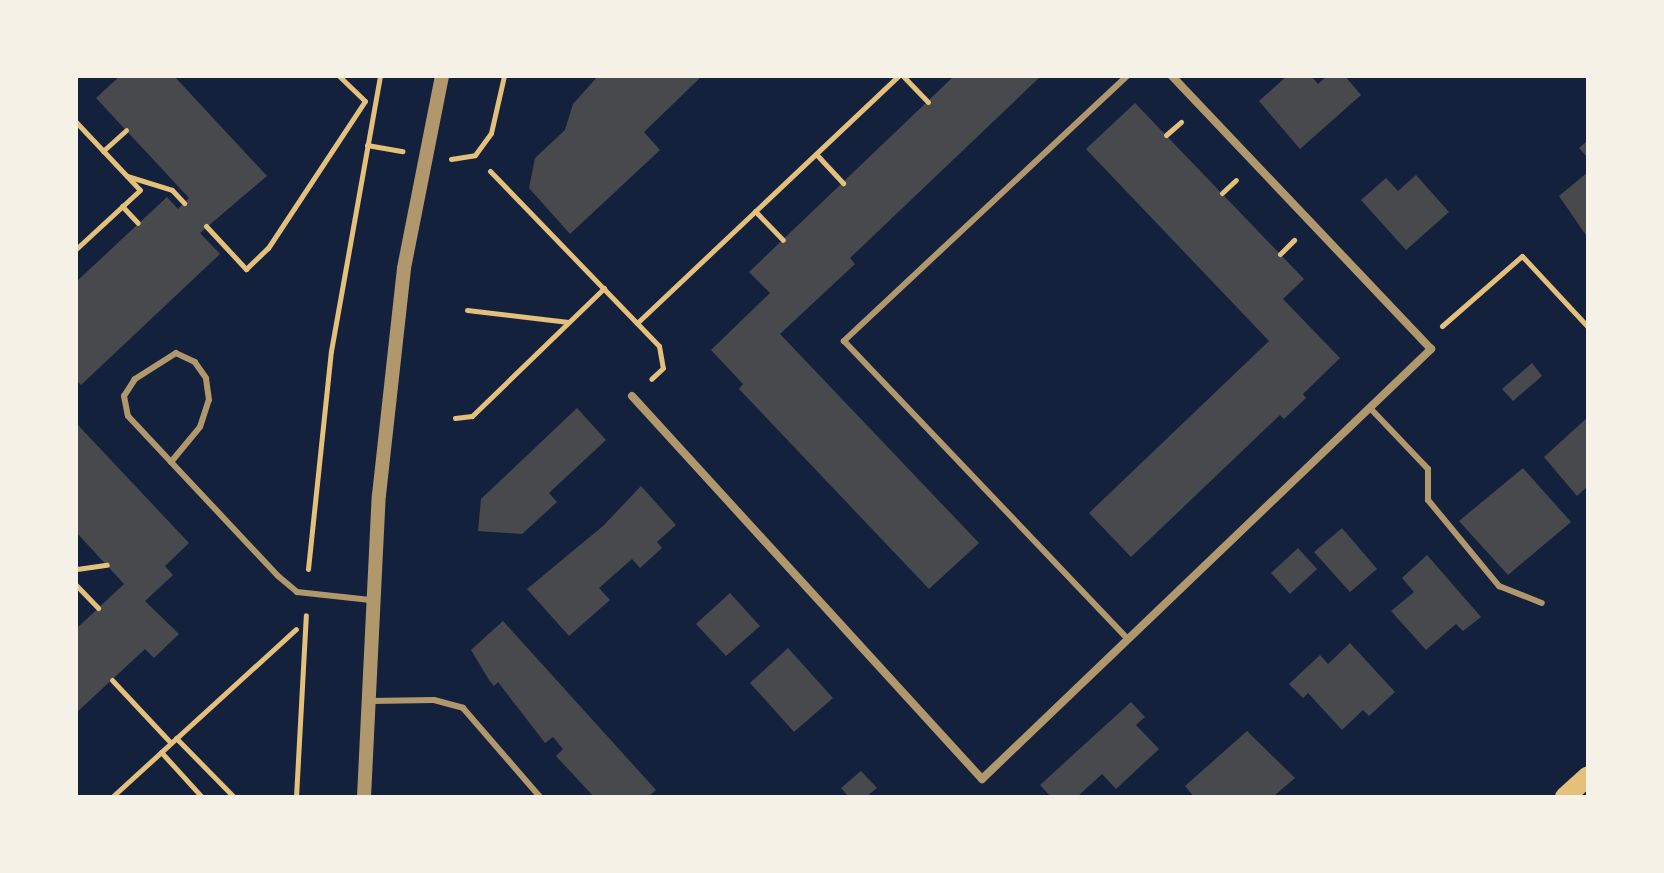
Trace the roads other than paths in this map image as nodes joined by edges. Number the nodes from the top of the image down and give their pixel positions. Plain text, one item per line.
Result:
1 (442, 76) edge
2 (1127, 76) edge
3 (1172, 76) edge
4 (632, 396) road end
5 (1370, 408) junction
6 (171, 462) junction
7 (371, 600) junction
8 (1542, 603) dead end
9 (1128, 639) junction
10 (366, 701) junction
11 (1588, 776) edge
12 (364, 797) edge
13 (540, 797) edge
14 (1565, 797) edge

1 - 7 street
2 - 9 lane
3 - 5 street
4 - 9 street
5 - 8 lane
5 - 9 street
6 - 6 lane
6 - 7 lane
7 - 10 street
10 - 12 street
10 - 13 lane
11 - 14 main road

